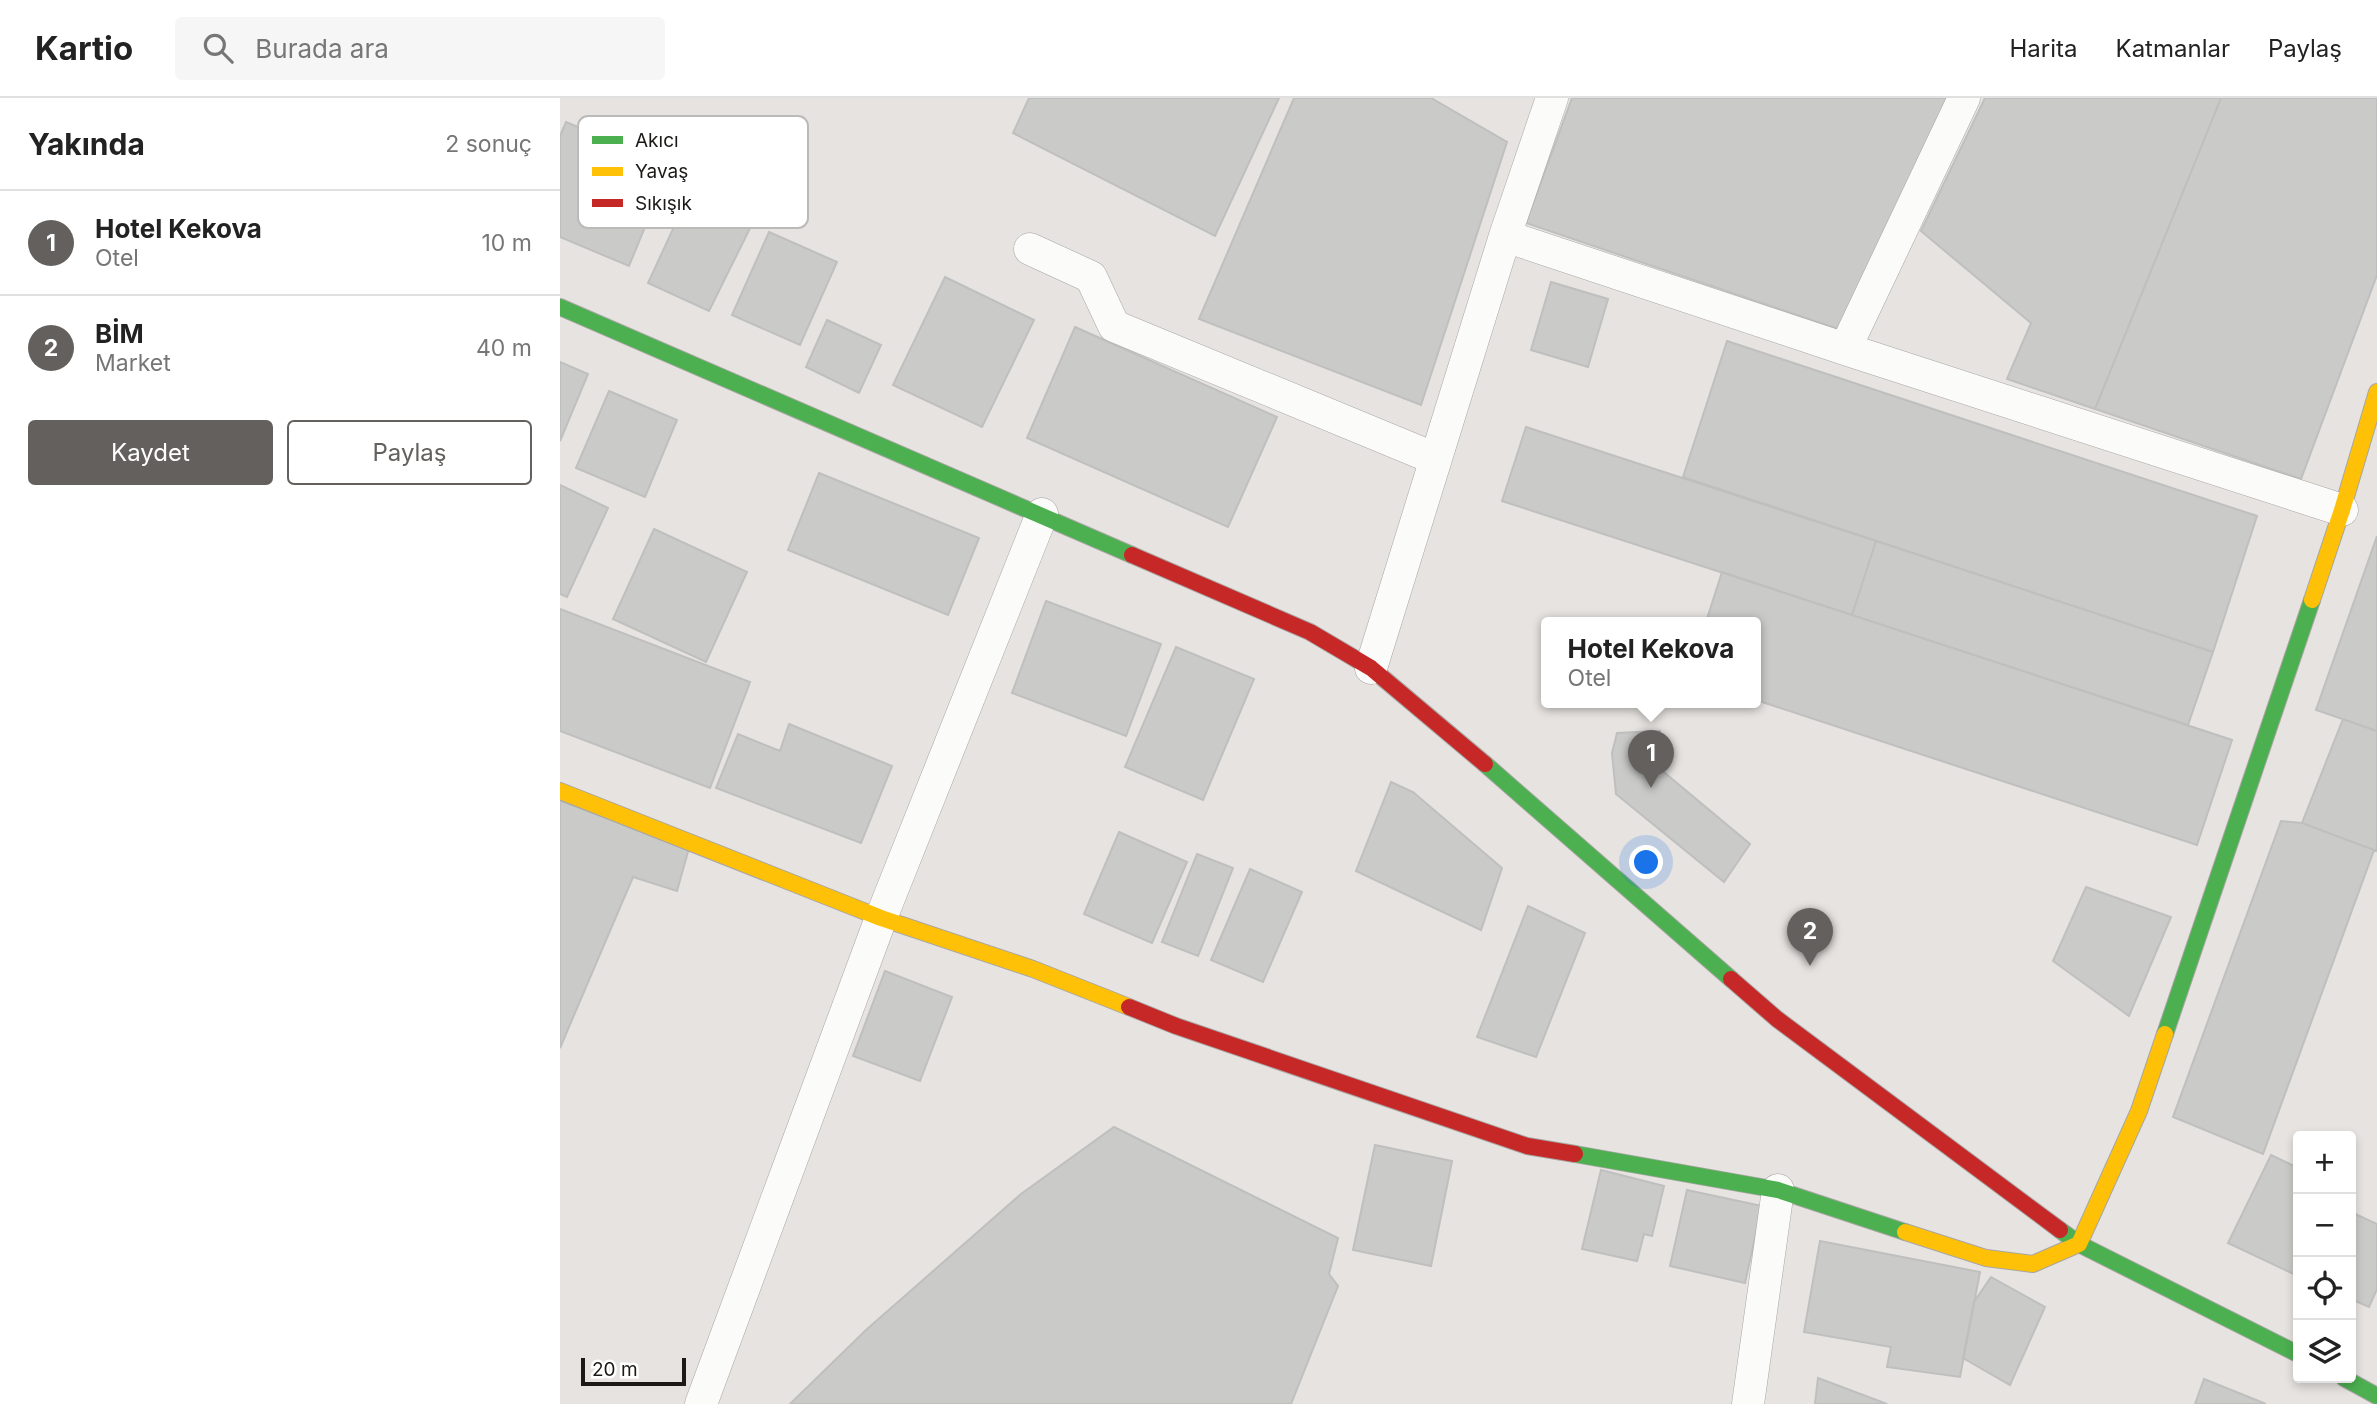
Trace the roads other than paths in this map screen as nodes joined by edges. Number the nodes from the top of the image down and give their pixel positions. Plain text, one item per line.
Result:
1 (1552, 98) edge
2 (1964, 98) edge
3 (1505, 236) junction
4 (1030, 248) dead end
5 (560, 307) edge
6 (1844, 349) junction
7 (2377, 392) edge
8 (1436, 459) junction
9 (2342, 510) junction
10 (1042, 514) junction
11 (1371, 668) junction
12 (560, 792) edge
13 (881, 918) junction
14 (1778, 1190) junction
15 (2079, 1244) junction
16 (2293, 1351) edge
17 (2353, 1383) edge
18 (2377, 1396) edge
19 (701, 1404) edge
20 (1748, 1404) edge

1 - 3 street
2 - 6 street
3 - 6 street
3 - 8 street
4 - 8 street
5 - 10 street
6 - 9 street
7 - 9 street
8 - 11 street
9 - 15 street
10 - 11 street
10 - 13 street
11 - 15 street
12 - 13 street
13 - 14 street
13 - 19 street
14 - 15 street
14 - 20 street
15 - 16 street
17 - 18 street

